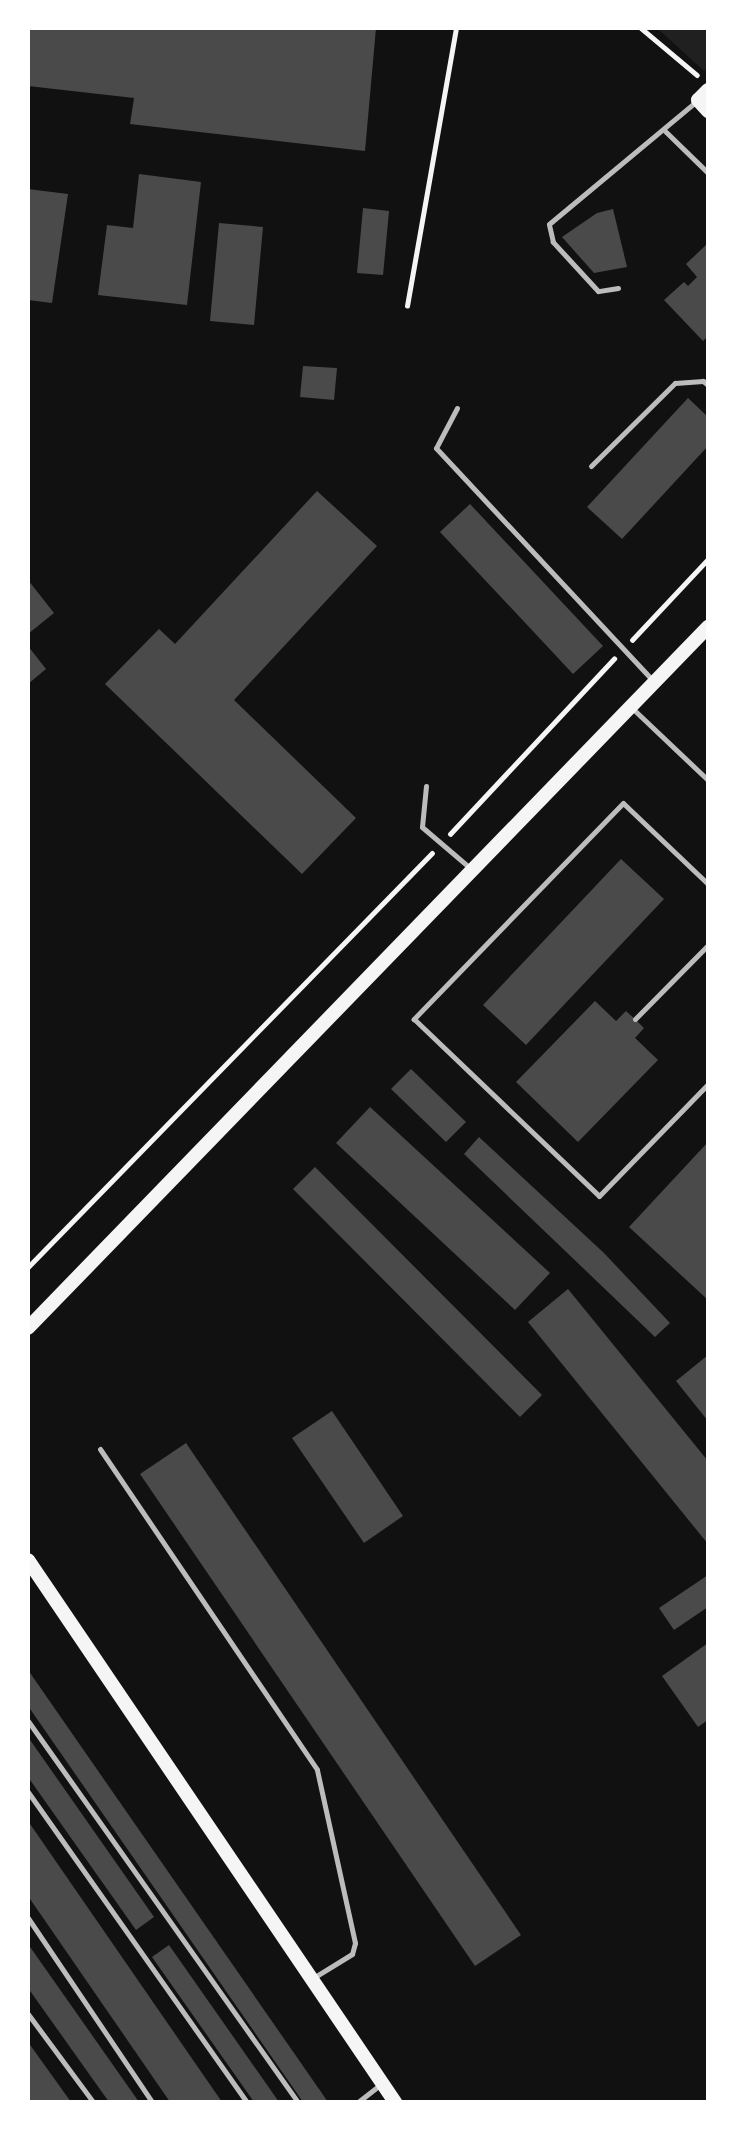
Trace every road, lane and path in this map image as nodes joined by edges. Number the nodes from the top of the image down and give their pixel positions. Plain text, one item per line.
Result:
1 (456, 28) edge
2 (641, 28) edge
3 (705, 96) edge
4 (666, 131) junction
5 (708, 173) edge
6 (618, 288) dead end
7 (407, 306) dead end
8 (708, 385) edge
9 (457, 408) dead end
10 (592, 466) dead end
11 (708, 559) edge
12 (708, 627) edge
13 (624, 649) junction
14 (655, 683) junction
15 (632, 708) junction
16 (708, 780) edge
17 (426, 786) dead end
18 (442, 843) junction
19 (472, 870) junction
20 (708, 884) edge
21 (708, 945) edge
22 (635, 1020) dead end
23 (708, 1084) edge
24 (28, 1267) edge
25 (28, 1328) edge
26 (100, 1449) dead end
27 (28, 1560) edge
28 (28, 1721) edge
29 (28, 1792) edge
30 (28, 1918) edge
31 (313, 1978) junction
32 (28, 2014) edge
33 (382, 2083) junction
34 (93, 2102) edge
35 (152, 2102) edge
36 (247, 2102) edge
37 (298, 2102) edge
38 (358, 2102) edge
39 (396, 2102) edge

1 - 7 path
2 - 3 path
3 - 4 lane
4 - 5 lane
4 - 6 lane
8 - 10 lane
9 - 13 lane
11 - 13 path
12 - 14 main road
13 - 14 lane
13 - 18 path
14 - 15 main road
15 - 16 lane
15 - 19 main road
17 - 18 lane
18 - 19 lane
18 - 24 path
19 - 25 main road
20 - 23 lane
21 - 22 lane
26 - 31 lane
27 - 31 main road
28 - 37 lane
29 - 36 lane
30 - 35 lane
31 - 33 main road
32 - 34 lane
33 - 38 lane
33 - 39 main road

